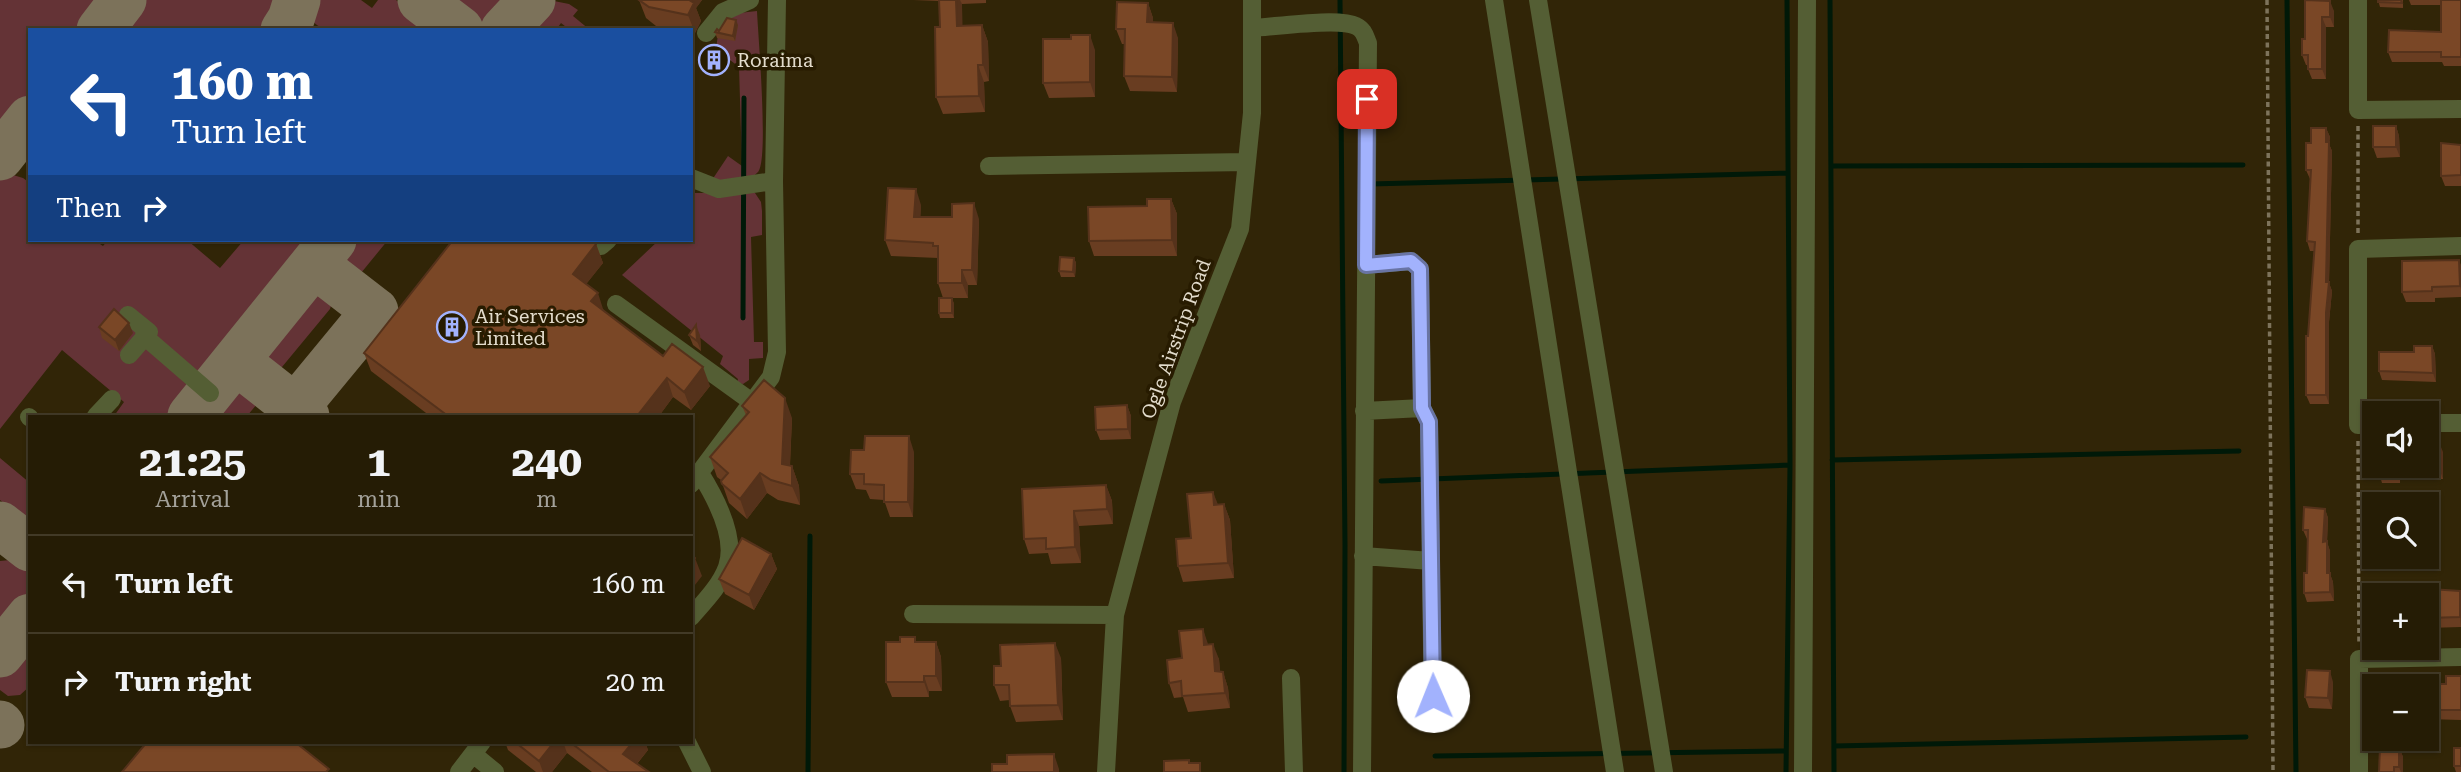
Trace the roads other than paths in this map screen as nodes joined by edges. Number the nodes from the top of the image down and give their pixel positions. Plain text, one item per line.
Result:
1 (750, 0) edge
2 (776, 0) edge
3 (1252, 0) edge
4 (1493, 0) edge
5 (1538, 0) edge
6 (1807, 0) edge
7 (2358, 0) edge
8 (1252, 28) junction
9 (706, 33) dead end
10 (2461, 109) edge
11 (1247, 162) junction
12 (989, 166) dead end
13 (693, 179) edge
14 (766, 182) junction
15 (2461, 246) edge
16 (1366, 265) junction
17 (616, 304) dead end
18 (128, 315) dead end
19 (144, 336) junction
20 (129, 355) dead end
21 (210, 393) dead end
22 (112, 399) dead end
23 (2366, 401) edge
24 (752, 402) junction
25 (1422, 408) junction
26 (1364, 411) junction
27 (97, 415) edge
28 (2461, 422) edge
29 (2439, 423) edge
30 (696, 479) edge
31 (1363, 556) junction
32 (1431, 561) junction
33 (693, 614) edge
34 (913, 614) dead end
35 (1115, 615) junction
36 (2461, 657) edge
37 (1292, 678) dead end
38 (1433, 723) dead end
39 (688, 744) edge
40 (478, 748) edge
41 (459, 772) edge
42 (495, 772) edge
43 (702, 772) edge
44 (1106, 772) edge
45 (1294, 772) edge
46 (1362, 772) edge
47 (1615, 772) edge
48 (1664, 772) edge
49 (1803, 772) edge
50 (2359, 772) edge

1 - 9 street
2 - 14 street
3 - 8 street, Ogle Airstrip Road
4 - 47 street
5 - 48 street
6 - 49 street
7 - 10 street
8 - 11 street, Ogle Airstrip Road
8 - 16 street
11 - 12 street
11 - 35 street, Ogle Airstrip Road
13 - 14 street
14 - 24 street
15 - 23 street
16 - 25 street
16 - 26 street
17 - 24 street
18 - 19 street
19 - 20 street
19 - 21 street
22 - 27 street
24 - 30 street
25 - 26 street
25 - 32 street
26 - 31 street
28 - 29 street
30 - 33 street
31 - 32 street
31 - 46 street
32 - 38 street
34 - 35 street
35 - 44 street, Ogle Airstrip Road
36 - 50 street
37 - 45 street
39 - 43 street
40 - 41 street
40 - 42 street

